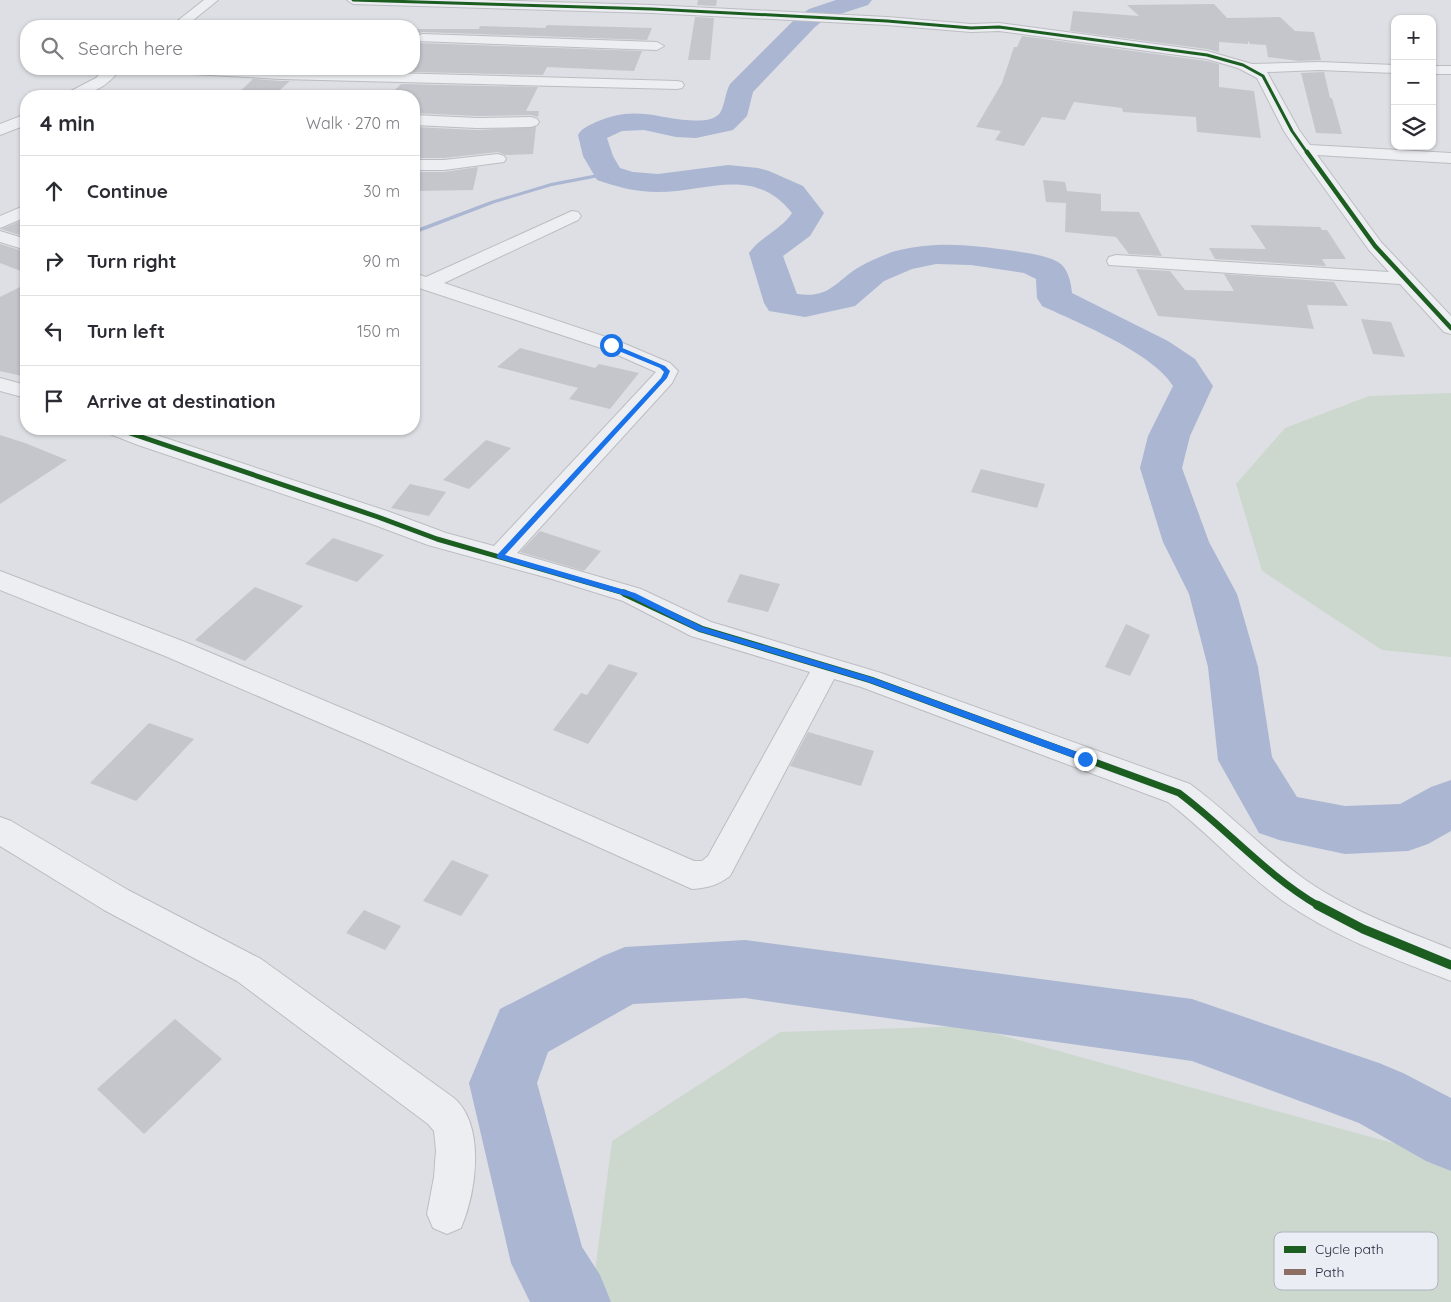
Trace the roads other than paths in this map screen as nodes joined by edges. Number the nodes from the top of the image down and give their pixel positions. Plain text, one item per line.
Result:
1 (212, 0) edge
2 (353, 0) edge
3 (445, 2) edge
4 (186, 20) edge
5 (420, 41) edge
6 (420, 44) edge
7 (657, 46) dead end
8 (1251, 68) junction
9 (1391, 69) edge
10 (1436, 70) edge
11 (1451, 70) edge
12 (420, 74) edge
13 (106, 75) edge
14 (400, 75) edge
15 (677, 85) dead end
16 (83, 90) edge
17 (393, 90) edge
18 (420, 120) edge
19 (20, 122) edge
20 (531, 122) dead end
21 (0, 130) edge
22 (1304, 149) junction
23 (1451, 158) edge
24 (498, 159) dead end
25 (420, 165) edge
26 (20, 213) edge
27 (572, 216) dead end
28 (0, 223) edge
29 (0, 236) edge
30 (20, 243) edge
31 (1116, 261) dead end
32 (1404, 279) junction
33 (420, 282) edge
34 (1451, 328) edge
35 (0, 384) edge
36 (20, 390) edge
37 (133, 435) edge
38 (499, 556) junction
39 (0, 580) edge
40 (827, 667) junction
41 (0, 830) edge
42 (1451, 965) edge
43 (448, 1214) dead end

1 - 4 street
2 - 3 street
3 - 5 street
3 - 8 street
6 - 7 street
8 - 9 street
8 - 22 street
10 - 11 street
12 - 15 street
13 - 16 street
14 - 17 street
18 - 20 street
19 - 21 street
22 - 23 street
22 - 32 street
24 - 25 street
26 - 28 street
27 - 33 street
29 - 30 street
31 - 32 street
32 - 34 street
33 - 38 street
35 - 36 street
37 - 38 street
38 - 40 street
39 - 40 street
40 - 42 street
41 - 43 street

